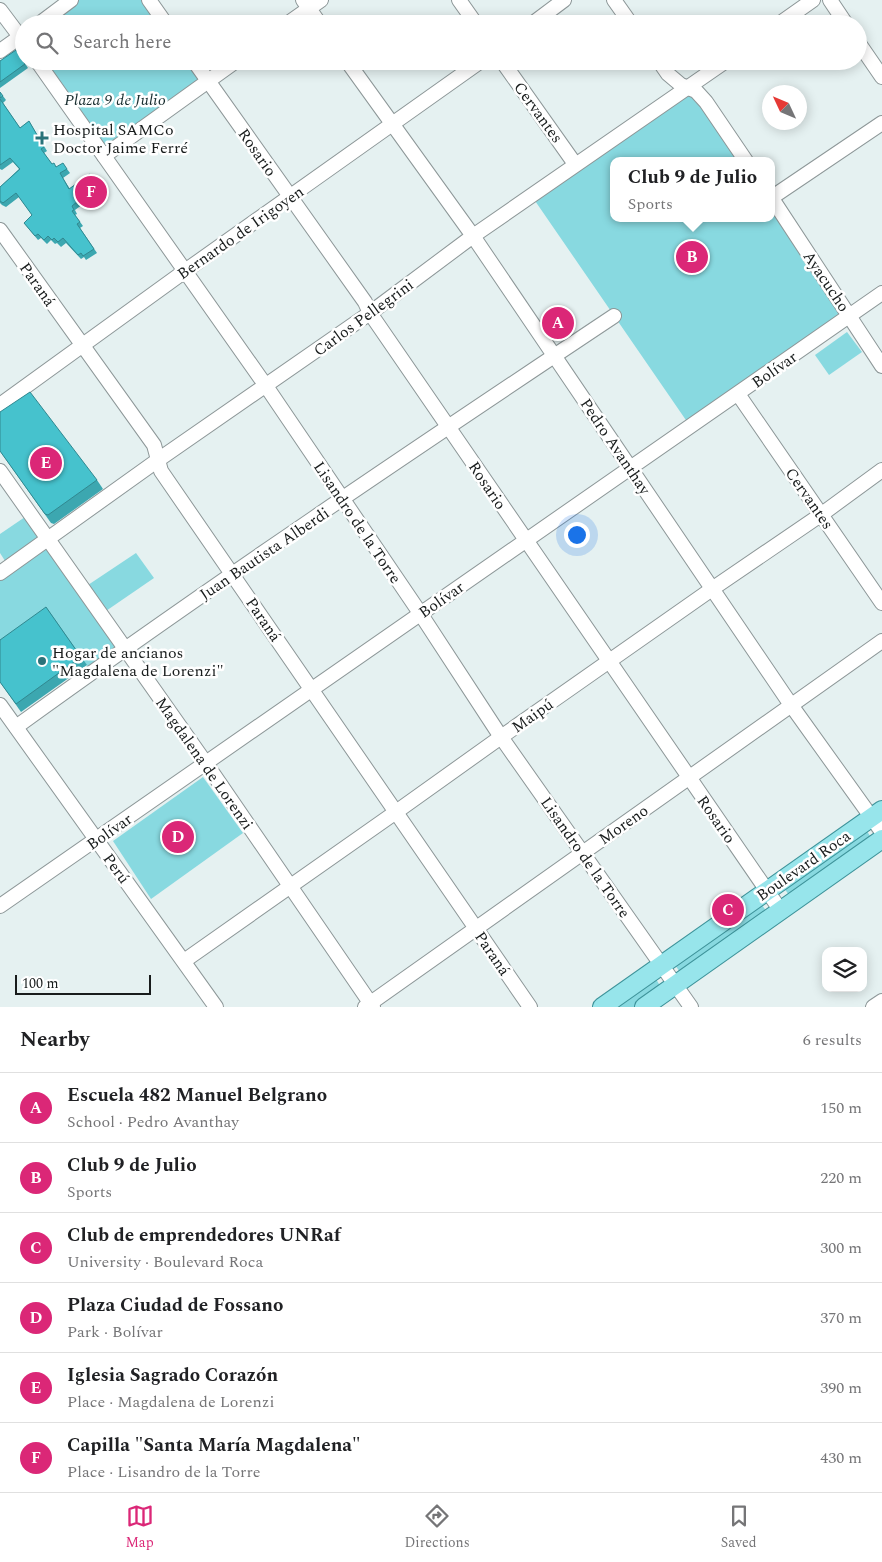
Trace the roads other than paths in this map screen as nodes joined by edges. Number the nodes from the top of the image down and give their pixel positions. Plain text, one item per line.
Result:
1 (72, 0) edge
2 (149, 0) edge
3 (321, 0) edge
4 (459, 0) edge
5 (564, 0) edge
6 (614, 0) edge
7 (813, 0) edge
8 (830, 0) edge
9 (306, 4) edge
10 (0, 10) edge
11 (51, 15) edge
12 (160, 15) edge
13 (296, 15) edge
14 (314, 15) edge
15 (470, 15) edge
16 (544, 15) edge
17 (625, 15) edge
18 (792, 15) edge
19 (840, 15) edge
20 (15, 29) edge
21 (15, 42) edge
22 (0, 51) edge
23 (867, 55) edge
24 (43, 70) edge
25 (200, 70) edge
26 (223, 70) edge
27 (354, 70) edge
28 (468, 70) edge
29 (508, 70) edge
30 (665, 70) edge
31 (713, 70) edge
32 (882, 77) edge
33 (208, 81) junction
34 (688, 88) junction
35 (882, 123) edge
36 (393, 124) junction
37 (104, 156) junction
38 (743, 157) edge
39 (575, 164) junction
40 (775, 195) edge
41 (290, 197) junction
42 (775, 204) edge
43 (0, 230) edge
44 (473, 236) junction
45 (185, 271) junction
46 (882, 293) edge
47 (370, 313) junction
48 (614, 316) dead end
49 (850, 316) junction
50 (82, 345) junction
51 (555, 355) junction
52 (882, 366) edge
53 (266, 386) junction
54 (738, 394) junction
55 (0, 405) edge
56 (448, 427) junction
57 (158, 460) junction
58 (631, 467) junction
59 (0, 470) edge
60 (882, 470) edge
61 (343, 499) junction
62 (822, 514) junction
63 (48, 539) junction
64 (526, 540) junction
65 (0, 573) edge
66 (233, 574) junction
67 (712, 589) junction
68 (882, 603) edge
69 (420, 613) junction
70 (882, 640) edge
71 (124, 649) junction
72 (609, 661) junction
73 (311, 689) junction
74 (0, 704) edge
75 (791, 705) junction
76 (16, 727) junction
77 (501, 737) junction
78 (205, 762) junction
79 (688, 778) junction
80 (396, 812) junction
81 (877, 813) edge
82 (882, 832) edge
83 (97, 839) junction
84 (882, 839) edge
85 (583, 853) junction
86 (290, 886) junction
87 (767, 891) junction
88 (0, 906) edge
89 (781, 911) junction
90 (476, 928) junction
91 (184, 961) junction
92 (662, 966) junction
93 (676, 985) junction
94 (882, 1001) edge
95 (369, 1006) edge
96 (216, 1007) edge
97 (530, 1007) edge
98 (602, 1007) edge
99 (644, 1007) edge
100 (691, 1007) edge
101 (873, 1007) edge

1 - 11 street
2 - 12 street
3 - 9 street
4 - 15 street
5 - 16 street
6 - 17 street
7 - 18 street
8 - 19 street
9 - 13 street
9 - 14 street
10 - 20 street
21 - 22 street
23 - 32 street
24 - 37 street, Lisandro de la Torre
25 - 33 street, Rosario
26 - 33 street
27 - 36 street, Pedro Avanthay
28 - 36 street, Bernardo de Irigoyen
29 - 39 street, Cervantes
30 - 34 street
31 - 34 street, Carlos Pellegrini
33 - 37 street
33 - 41 street, Rosario
34 - 38 street
34 - 39 street, Carlos Pellegrini
35 - 40 street
36 - 41 street, Bernardo de Irigoyen
36 - 44 street, Pedro Avanthay
37 - 45 street, Lisandro de la Torre
39 - 44 street, Carlos Pellegrini
41 - 45 street, Bernardo de Irigoyen
41 - 47 street, Rosario
42 - 49 street, Ayacucho
43 - 50 street, Paraná
44 - 47 street, Carlos Pellegrini
44 - 51 street, Pedro Avanthay
45 - 50 street, Bernardo de Irigoyen
45 - 53 street, Lisandro de la Torre
46 - 49 street, Bolívar
47 - 53 street, Carlos Pellegrini
47 - 56 street, Rosario
48 - 51 street, Juan Bautista Alberdi
49 - 52 street, Ayacucho
49 - 54 street, Bolívar
50 - 55 street, Bernardo de Irigoyen
50 - 57 street, Paraná
51 - 56 street, Juan Bautista Alberdi
51 - 58 street, Pedro Avanthay
53 - 57 street, Carlos Pellegrini
53 - 61 street, Lisandro de la Torre
54 - 58 street, Bolívar
54 - 62 street, Cervantes
56 - 61 street, Juan Bautista Alberdi
56 - 64 street, Rosario
57 - 63 street, Carlos Pellegrini
57 - 66 street, Paraná
58 - 64 street, Bolívar
58 - 67 street, Pedro Avanthay
59 - 63 street, Magdalena de Lorenzi
60 - 62 street, Maipú
61 - 66 street, Juan Bautista Alberdi
61 - 69 street, Lisandro de la Torre
62 - 67 street, Maipú
62 - 68 street, Cervantes
63 - 65 street, Carlos Pellegrini
63 - 71 street, Magdalena de Lorenzi
64 - 69 street, Bolívar
64 - 72 street, Rosario
66 - 71 street, Juan Bautista Alberdi
66 - 73 street, Paraná
67 - 72 street, Maipú
67 - 75 street, Pedro Avanthay
69 - 73 street, Bolívar
69 - 77 street, Lisandro de la Torre
70 - 75 street, Moreno
71 - 76 street, Juan Bautista Alberdi
71 - 78 street, Magdalena de Lorenzi
72 - 77 street, Maipú
72 - 79 street, Rosario
73 - 78 street, Bolívar
73 - 80 street, Paraná
74 - 76 street, Perú
75 - 79 street, Moreno
75 - 81 street, Pedro Avanthay
76 - 83 street, Perú
77 - 80 street, Maipú
77 - 85 street, Lisandro de la Torre
78 - 83 street, Bolívar
78 - 86 street, Magdalena de Lorenzi
79 - 85 street, Moreno
79 - 87 street, Rosario
80 - 86 street, Maipú
80 - 90 street, Paraná
81 - 82 street, Pedro Avanthay
81 - 87 main road, Boulevard Roca
83 - 88 street, Bolívar
83 - 91 street, Perú
84 - 89 main road, Boulevard Roca
85 - 90 street, Moreno
85 - 92 street, Lisandro de la Torre
86 - 91 street, Maipú
86 - 95 street, Magdalena de Lorenzi
87 - 89 street, Rosario
87 - 92 main road, Boulevard Roca
89 - 93 main road, Boulevard Roca
90 - 95 street, Moreno
90 - 97 street, Paraná
91 - 96 street, Perú
92 - 93 street, Lisandro de la Torre
92 - 98 main road, Boulevard Roca
93 - 99 main road, Boulevard Roca
93 - 100 street, Lisandro de la Torre
94 - 101 street

